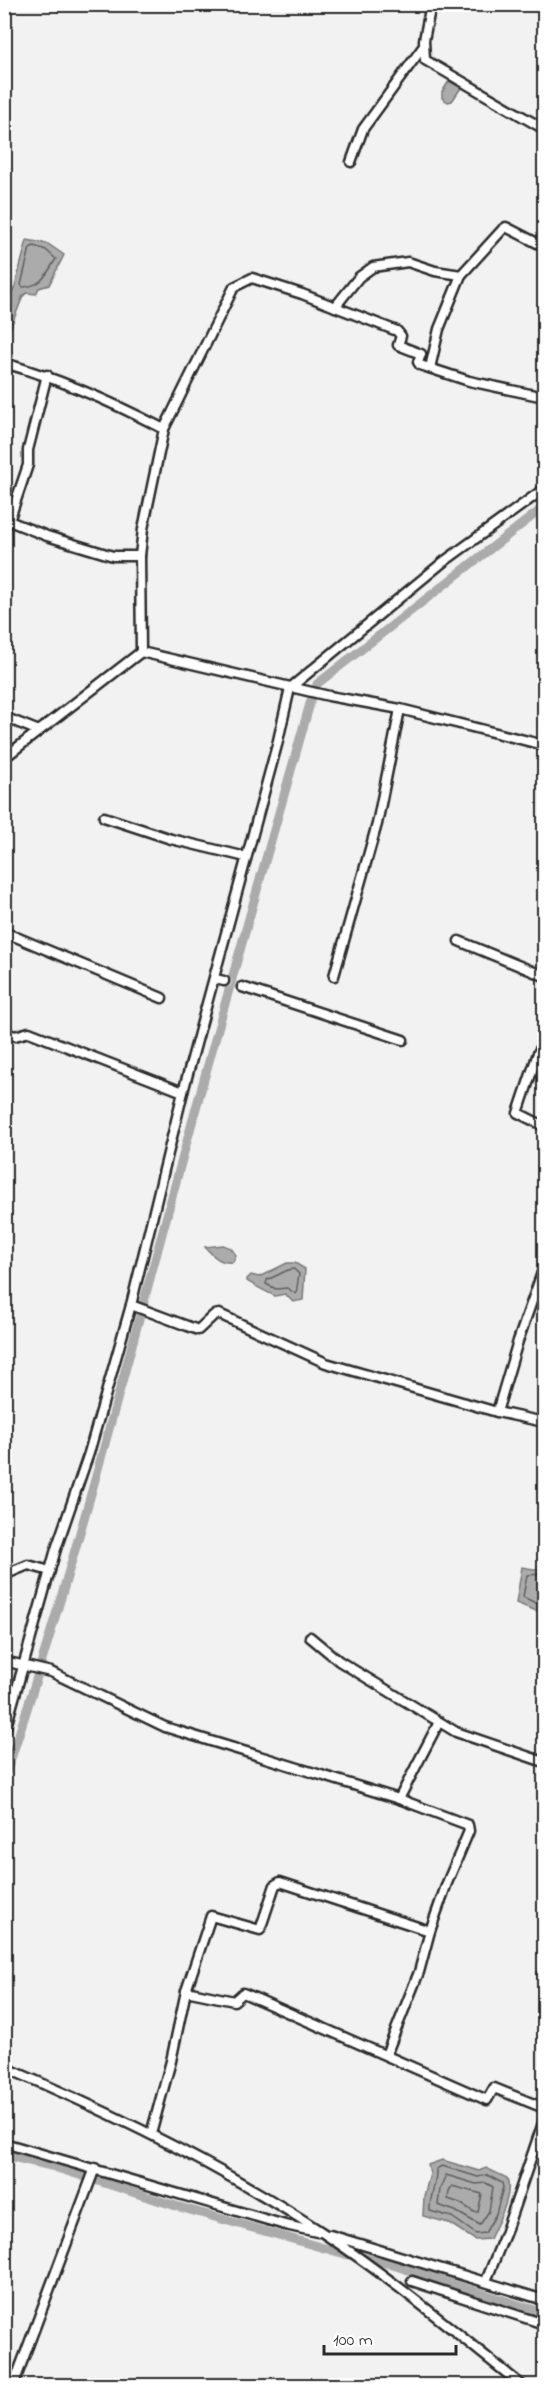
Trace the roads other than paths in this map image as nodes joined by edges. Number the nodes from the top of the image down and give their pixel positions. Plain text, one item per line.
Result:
1 (431, 4) edge
2 (424, 46) junction
3 (544, 129) edge
4 (351, 162) dead end
5 (544, 244) edge
6 (461, 274) junction
7 (335, 307) junction
8 (4, 363) edge
9 (430, 368) junction
10 (47, 375) junction
11 (544, 397) edge
12 (164, 429) junction
13 (544, 489) edge
14 (140, 556) junction
15 (141, 652) junction
16 (290, 688) junction
17 (400, 709) junction
18 (4, 717) edge
19 (39, 731) junction
20 (544, 745) edge
21 (4, 758) edge
22 (104, 817) dead end
23 (246, 857) junction
24 (4, 932) edge
25 (459, 941) dead end
26 (334, 976) dead end
27 (544, 976) edge
28 (242, 987) tunnel mouth
29 (162, 998) dead end
30 (4, 1032) edge
31 (403, 1040) dead end
32 (544, 1041) edge
33 (183, 1092) junction
34 (544, 1126) edge
35 (544, 1267) edge
36 (135, 1306) junction
37 (497, 1412) junction
38 (544, 1422) edge
39 (50, 1571) junction
40 (4, 1575) edge
41 (310, 1637) dead end
42 (4, 1661) edge
43 (30, 1667) junction
44 (439, 1722) junction
45 (4, 1734) edge
46 (544, 1761) edge
47 (399, 1798) junction
48 (430, 1931) junction
49 (186, 1991) junction
50 (386, 2055) junction
51 (4, 2067) edge
52 (544, 2108) edge
53 (544, 2120) edge
54 (151, 2134) junction
55 (4, 2143) edge
56 (94, 2171) junction
57 (323, 2233) junction
58 (412, 2281) dead end
59 (486, 2281) junction
60 (544, 2300) edge
61 (544, 2324) edge
62 (13, 2385) edge
63 (523, 2385) edge

1 - 2 street
2 - 3 street
2 - 4 street
5 - 6 street
6 - 7 street
6 - 9 street
7 - 9 street
7 - 12 street
8 - 10 street
9 - 11 street
10 - 12 street
10 - 14 street
12 - 14 street
13 - 16 street
14 - 15 street
15 - 16 street
15 - 19 street
16 - 17 street
16 - 23 street
17 - 20 street
17 - 26 street
18 - 19 street
19 - 21 street
22 - 23 street
23 - 33 street
24 - 29 street
25 - 27 street
28 - 31 street
30 - 33 street
32 - 34 street
33 - 36 street
35 - 37 street
36 - 37 street
36 - 39 street
37 - 38 street
39 - 40 street
39 - 43 street
41 - 44 street
42 - 43 street
43 - 45 street
43 - 47 street
44 - 46 street
44 - 47 street
47 - 48 street
48 - 49 street
48 - 50 street
49 - 50 street
49 - 54 street
50 - 52 street
51 - 54 street
53 - 59 street
54 - 57 street
55 - 56 street
56 - 57 street
56 - 62 street
57 - 59 street
57 - 63 street
58 - 61 street
59 - 60 street

